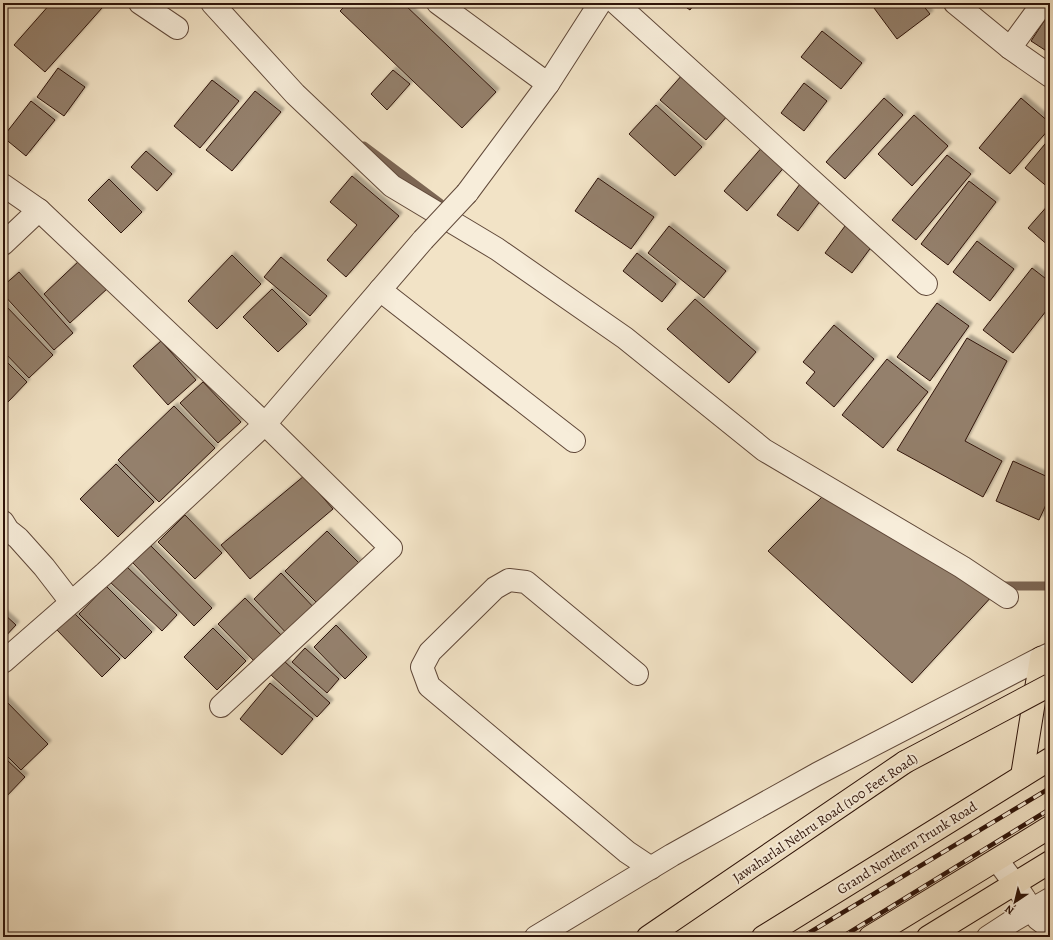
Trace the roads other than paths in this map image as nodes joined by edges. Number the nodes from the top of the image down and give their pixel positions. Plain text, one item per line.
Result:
1 (140, 3) edge
2 (438, 3) edge
3 (600, 3) edge
4 (616, 3) edge
5 (955, 3) edge
6 (1043, 3) edge
7 (215, 7) edge
8 (177, 28) dead end
9 (1010, 48) junction
10 (1050, 76) edge
11 (548, 84) junction
12 (3, 185) edge
13 (39, 210) junction
14 (3, 244) edge
15 (926, 284) dead end
16 (380, 290) junction
17 (265, 424) junction
18 (574, 441) dead end
19 (3, 522) edge
20 (1007, 597) dead end
21 (71, 602) junction
22 (1045, 656) edge
23 (3, 662) edge
24 (638, 674) dead end
25 (1050, 685) edge
26 (221, 706) dead end
27 (1050, 759) edge
28 (1022, 776) junction
29 (1050, 827) edge
30 (997, 860) junction
31 (1050, 862) edge
32 (651, 868) junction
33 (1015, 884) junction
34 (1041, 904) edge
35 (1050, 928) edge
36 (536, 937) edge
37 (648, 937) edge
38 (763, 937) edge
39 (870, 937) edge
40 (928, 937) edge
41 (988, 937) edge

1 - 8 street
2 - 11 street
3 - 11 street
4 - 15 street
5 - 9 street
6 - 9 street
7 - 20 street
9 - 10 street
11 - 16 street, bridge
12 - 13 street
13 - 14 street
13 - 17 street
16 - 17 street
16 - 18 street
17 - 21 street
17 - 26 street
19 - 21 street
21 - 23 street
22 - 28 main road
22 - 32 street
24 - 32 street
25 - 37 main road, Jawaharlal Nehru Road (100 Feet Road), bridge
27 - 28 main road, Grand Northern Trunk Road
28 - 38 main road, Grand Northern Trunk Road
29 - 30 main road
30 - 33 street
30 - 39 main road
31 - 33 main road
32 - 36 street
33 - 34 street
33 - 40 main road
34 - 35 street
34 - 41 street

